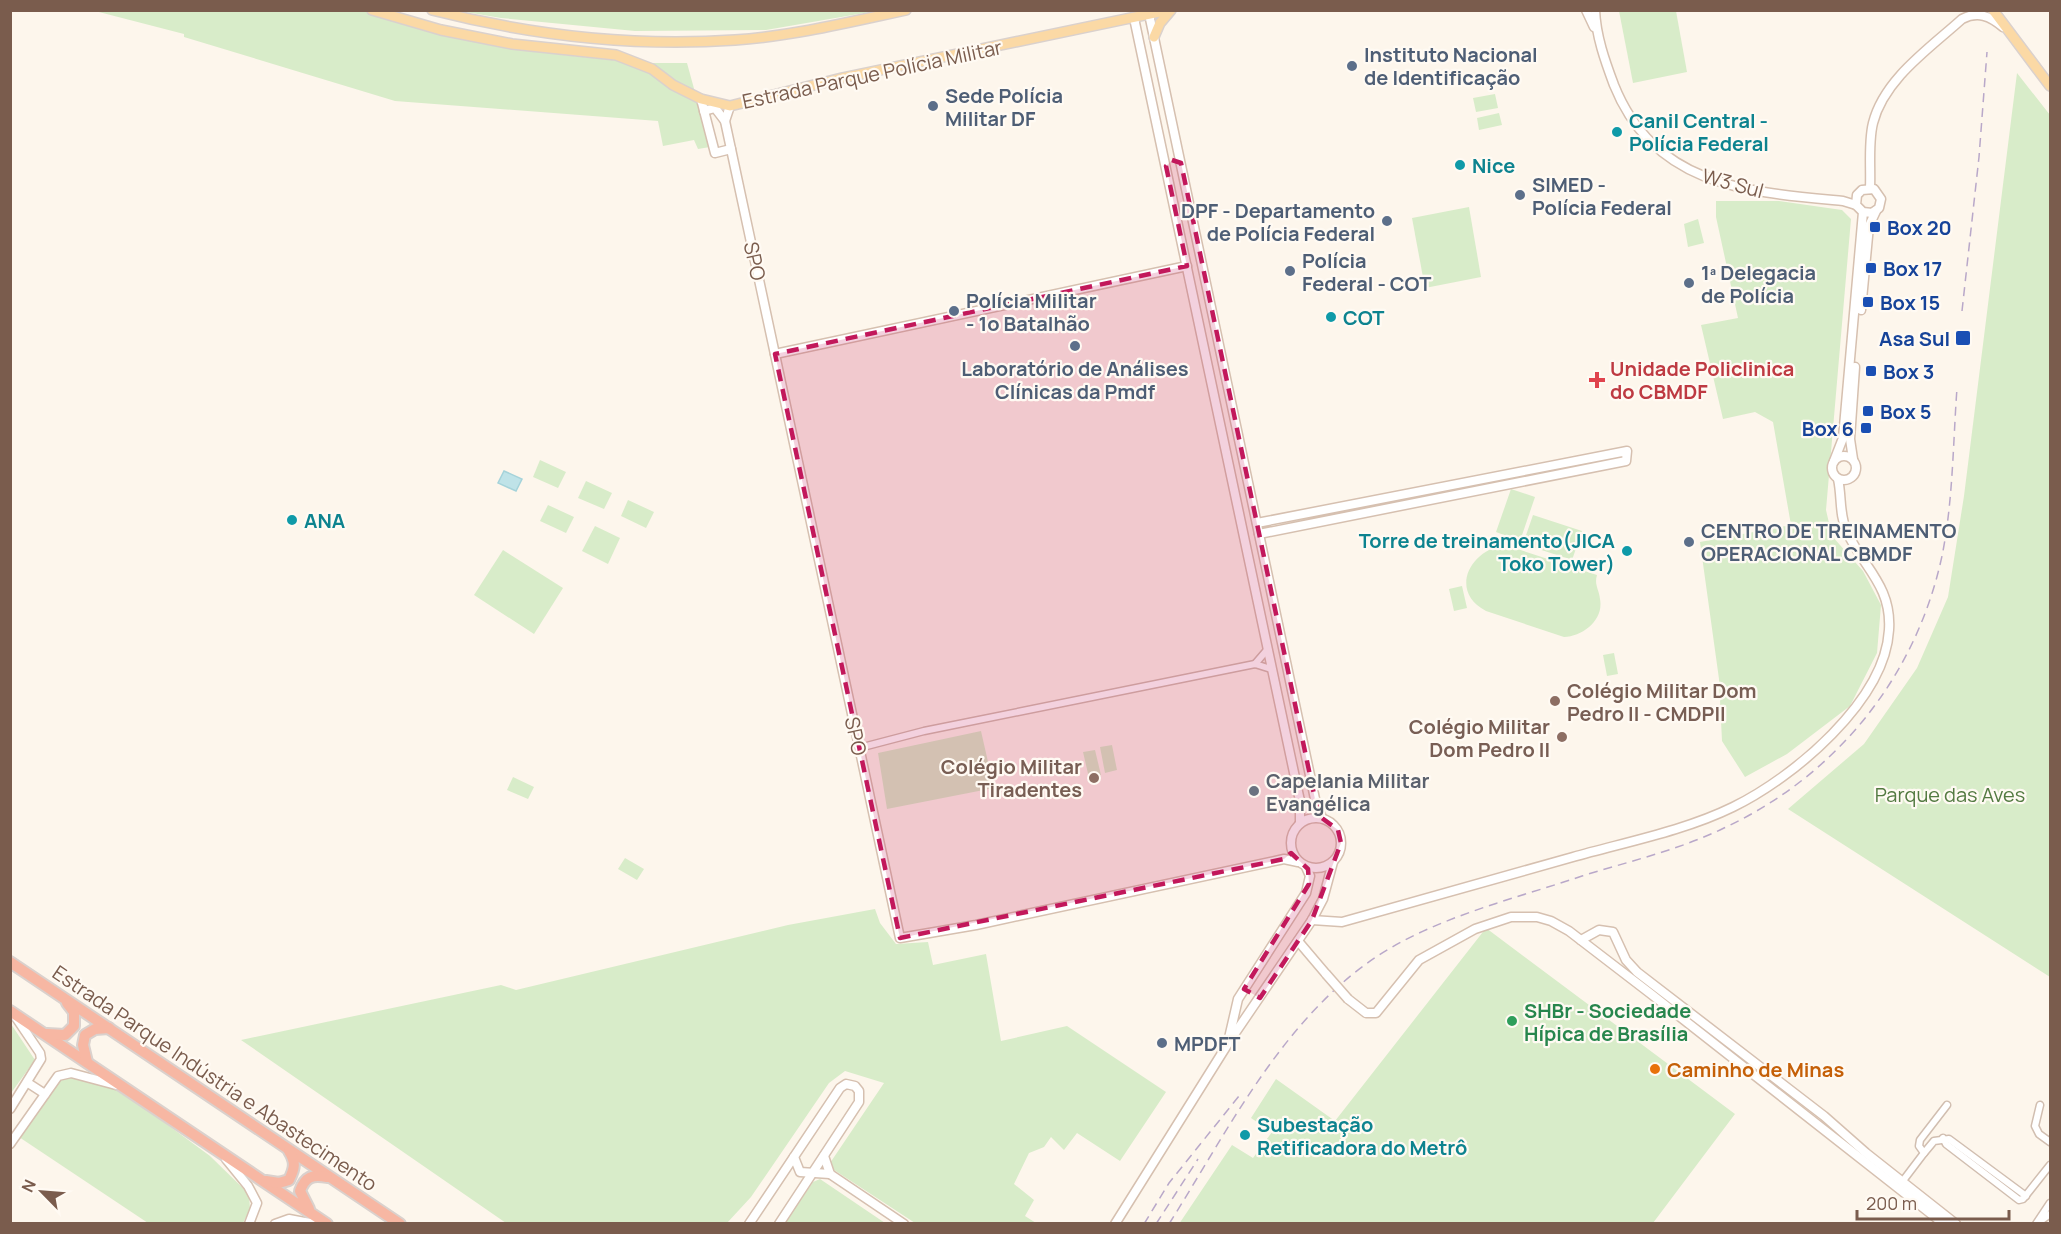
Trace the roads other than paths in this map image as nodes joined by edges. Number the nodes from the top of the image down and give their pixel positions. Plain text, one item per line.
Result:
1 (372, 10) edge
2 (432, 10) edge
3 (906, 10) edge
4 (1170, 10) edge
5 (1586, 10) edge
6 (1594, 10) edge
7 (1993, 10) edge
8 (1142, 13) edge
9 (468, 19) junction
10 (441, 30) junction
11 (1597, 30) junction
12 (535, 32) junction
13 (1154, 37) junction
14 (2015, 38) junction
15 (512, 44) junction
16 (2050, 86) edge
17 (701, 99) junction
18 (730, 106) junction
19 (704, 111) junction
20 (725, 121) junction
21 (731, 149) junction
22 (1181, 163) junction
23 (1166, 166) junction
24 (1870, 188) junction
25 (1857, 195) junction
26 (1843, 201) junction
27 (1859, 209) junction
28 (1876, 211) junction
29 (1193, 220) junction
30 (1178, 225) junction
31 (1187, 266) junction
32 (1218, 336) junction
33 (1202, 338) junction
34 (775, 354) junction
35 (1613, 459) dead end
36 (1853, 459) junction
37 (1834, 461) junction
38 (1244, 466) junction
39 (1230, 469) junction
40 (1838, 479) junction
41 (1849, 480) junction
42 (1444, 492) junction
43 (1842, 495) junction
44 (1366, 503) junction
45 (1368, 513) junction
46 (1299, 516) junction
47 (1257, 523) junction
48 (1306, 525) junction
49 (1259, 534) junction
50 (1261, 546) junction
51 (1245, 549) junction
52 (1267, 650) junction
53 (1255, 664) junction
54 (1271, 669) junction
55 (1298, 713) junction
56 (1282, 717) junction
57 (859, 748) junction
58 (1322, 819) junction
59 (1300, 823) junction
60 (1291, 850) junction
61 (1284, 859) junction
62 (1333, 862) junction
63 (1302, 864) junction
64 (1312, 920) junction
65 (1593, 933) junction
66 (1581, 940) junction
67 (1298, 941) junction
68 (1619, 946) junction
69 (1593, 949) junction
70 (1604, 958) junction
71 (10, 962) edge
72 (1244, 989) junction
73 (62, 997) junction
74 (1260, 998) junction
75 (11, 1011) edge
76 (110, 1028) junction
77 (44, 1033) junction
78 (1229, 1042) junction
79 (87, 1062) junction
80 (28, 1083) junction
81 (122, 1087) junction
82 (45, 1094) junction
83 (1947, 1105) dead end
84 (2040, 1105) dead end
85 (10, 1109) edge
86 (2050, 1142) edge
87 (10, 1144) edge
88 (287, 1149) junction
89 (1924, 1153) junction
90 (222, 1154) junction
91 (824, 1156) junction
92 (794, 1157) junction
93 (2050, 1165) edge
94 (830, 1173) junction
95 (812, 1174) junction
96 (333, 1179) junction
97 (262, 1180) junction
98 (1902, 1182) junction
99 (2050, 1203) edge
100 (2050, 1214) edge
101 (314, 1219) edge
102 (249, 1224) edge
103 (275, 1224) edge
104 (327, 1224) edge
105 (400, 1224) edge
106 (749, 1224) edge
107 (779, 1224) edge
108 (904, 1224) edge
109 (1115, 1224) edge
110 (1944, 1224) edge
111 (1956, 1224) edge
112 (2036, 1224) edge

1 - 10 main road, Estrada Parque Polícia Militar
2 - 9 main road
3 - 12 main road
4 - 8 main road, Estrada Parque Polícia Militar
4 - 13 main road
5 - 11 street, W3 Sul
6 - 11 street, W3 Sul
7 - 14 main road
8 - 13 street
8 - 18 main road, Estrada Parque Polícia Militar
8 - 23 street
9 - 10 main road
9 - 12 main road
10 - 15 main road, Estrada Parque Polícia Militar
11 - 26 street, W3 Sul
12 - 15 main road
13 - 22 street
14 - 16 main road
14 - 24 street
15 - 17 main road, Estrada Parque Polícia Militar
17 - 18 main road, Estrada Parque Polícia Militar
17 - 19 street
18 - 20 street
19 - 20 street
19 - 21 street
20 - 21 street, SPO
21 - 34 street, SPO
22 - 23 street
22 - 29 street
23 - 30 street
24 - 25 street
24 - 28 street
25 - 26 street, W3 Sul
25 - 27 street
26 - 27 street, W3 Sul
27 - 28 street
27 - 37 street
28 - 36 street
29 - 30 street
29 - 32 street
30 - 31 street
31 - 33 street
31 - 34 street
32 - 33 street
32 - 38 street
33 - 39 street
34 - 57 street, SPO
35 - 42 street
36 - 37 street
36 - 41 street
37 - 40 street
38 - 39 street
38 - 47 street
39 - 51 street
40 - 41 street
40 - 43 street
41 - 43 street
42 - 44 street
42 - 45 street
43 - 64 street
44 - 45 street
44 - 46 street
45 - 48 street
46 - 47 street
46 - 48 street
47 - 49 street
48 - 49 street
49 - 50 street
50 - 51 street
50 - 55 street
51 - 52 street
52 - 53 street
52 - 54 street
53 - 54 street
53 - 57 street
54 - 56 street
55 - 56 street
55 - 58 street
56 - 59 street
57 - 61 street, SPO
58 - 59 street
58 - 62 street
59 - 60 street
60 - 61 street
60 - 63 street
61 - 63 street, SPO
62 - 63 street
62 - 64 street
63 - 72 street
64 - 67 street
65 - 66 street
65 - 68 street
65 - 69 street
66 - 67 street, bridge
66 - 69 street
67 - 74 street
68 - 70 street
68 - 98 street
69 - 70 street
70 - 110 street
71 - 73 highway, Estrada Parque Indústria e Abastecimento
72 - 74 street
72 - 78 street
73 - 76 highway, Estrada Parque Indústria e Abastecimento
73 - 77 highway
74 - 78 street
75 - 77 highway
75 - 80 street
76 - 79 highway
76 - 88 highway, Estrada Parque Indústria e Abastecimento
77 - 79 highway
78 - 109 street
79 - 81 highway
80 - 82 street
80 - 85 street
81 - 82 street
81 - 90 highway
82 - 87 street
83 - 89 street
84 - 86 street
88 - 96 highway, Estrada Parque Indústria e Abastecimento
88 - 97 highway
89 - 93 street
89 - 98 street
90 - 97 highway
90 - 102 street
91 - 92 street
91 - 94 street
91 - 95 street
92 - 95 street
92 - 106 street
94 - 95 street
94 - 108 street
95 - 107 street
96 - 101 highway
96 - 105 highway, Estrada Parque Indústria e Abastecimento
97 - 101 highway
98 - 111 street
99 - 112 street
100 - 112 street
101 - 103 street
101 - 104 highway

